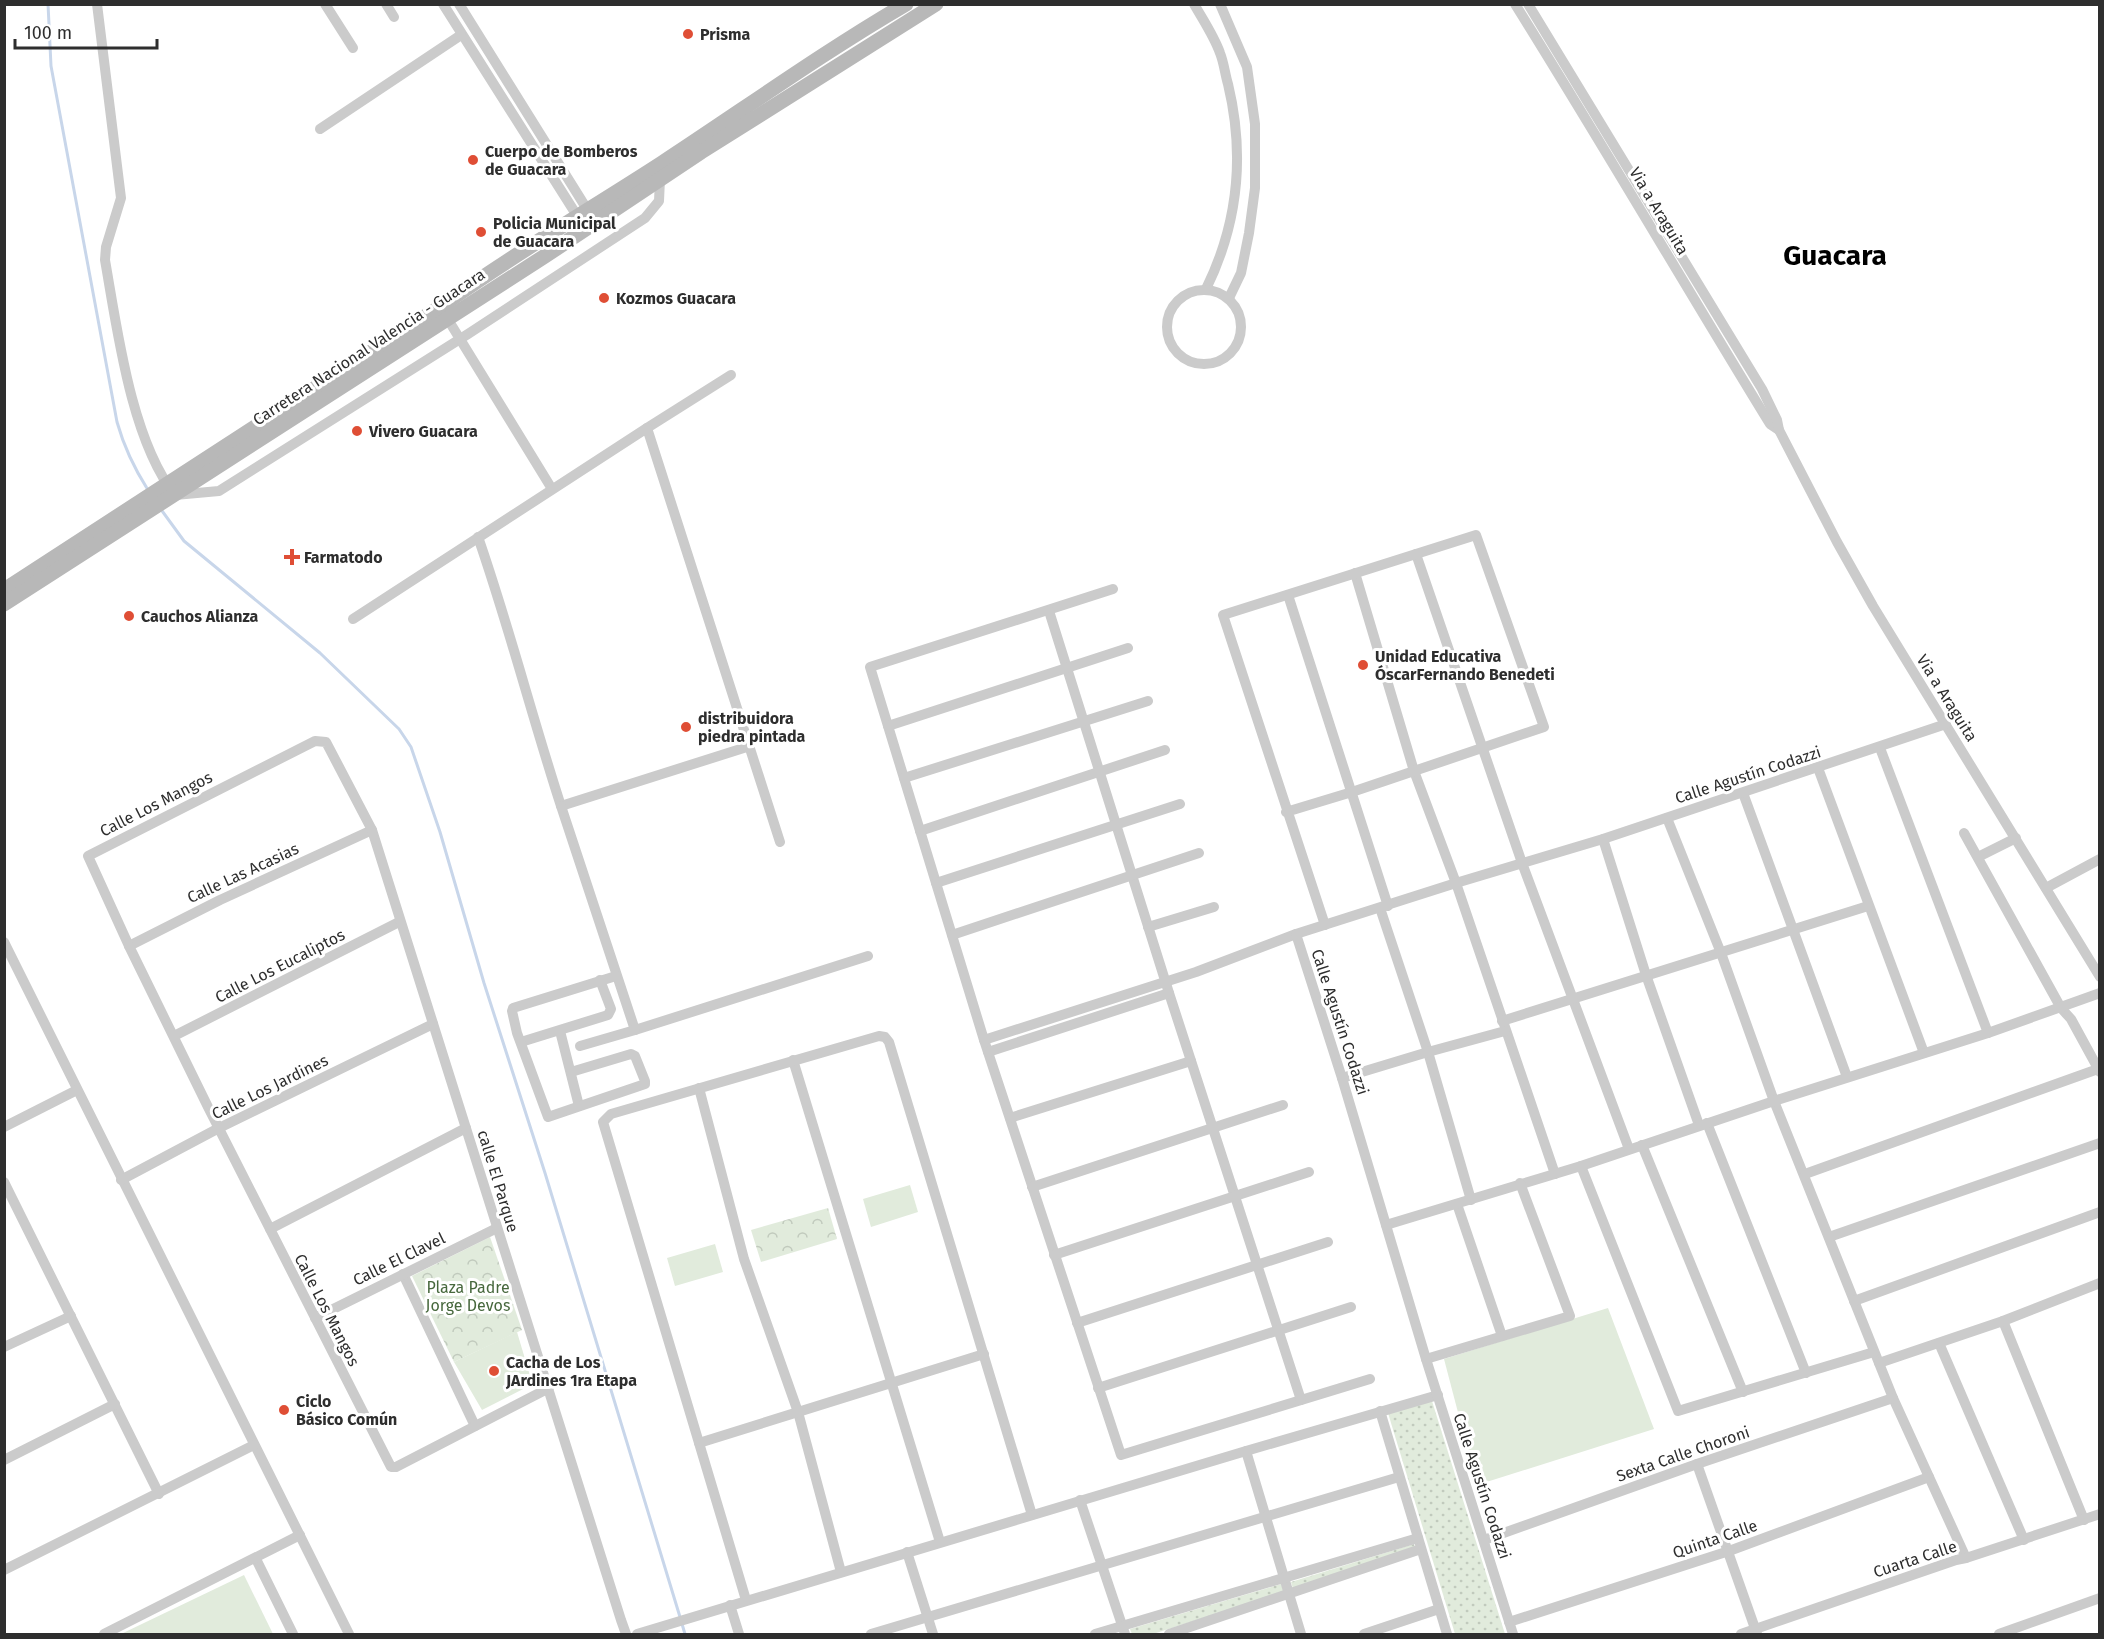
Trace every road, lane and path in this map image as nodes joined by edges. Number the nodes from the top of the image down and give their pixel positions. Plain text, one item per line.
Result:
1 (98, 4) edge
2 (325, 4) edge
3 (386, 4) edge
4 (442, 4) edge
5 (459, 4) edge
6 (906, 4) edge
7 (936, 4) edge
8 (1194, 4) edge
9 (1220, 4) edge
10 (1515, 4) edge
11 (1528, 4) edge
12 (394, 17) dead end
13 (462, 35) junction
14 (353, 48) dead end
15 (320, 129) dead end
16 (660, 179) junction
17 (586, 219) junction
18 (1206, 289) junction
19 (1229, 298) junction
20 (444, 312) junction
21 (460, 340) junction
22 (731, 375) dead end
23 (646, 428) junction
24 (1779, 430) junction
25 (552, 489) junction
26 (160, 497) junction
27 (478, 537) junction
28 (1416, 554) junction
29 (1355, 573) junction
30 (1113, 589) dead end
31 (4, 590) edge
32 (1288, 595) junction
33 (4, 604) edge
34 (1049, 611) junction
35 (353, 619) dead end
36 (1128, 648) dead end
37 (1067, 668) junction
38 (1148, 701) dead end
39 (1084, 722) junction
40 (1946, 724) junction
41 (888, 726) junction
42 (326, 742) joint
43 (750, 746) junction
44 (1880, 748) junction
45 (1482, 749) junction
46 (1165, 750) dead end
47 (1818, 768) junction
48 (1100, 771) junction
49 (1414, 771) junction
50 (904, 778) junction
51 (1352, 792) junction
52 (1743, 793) junction
53 (1180, 804) dead end
54 (561, 806) junction
55 (1286, 812) junction
56 (1667, 818) junction
57 (1116, 825) junction
58 (372, 830) junction
59 (920, 831) junction
60 (1964, 833) dead end
61 (1603, 838) junction
62 (2016, 838) junction
63 (780, 842) dead end
64 (1199, 853) dead end
65 (1978, 857) junction
66 (2100, 859) edge
67 (1522, 863) junction
68 (1132, 874) junction
69 (936, 883) junction
70 (1456, 883) junction
71 (2046, 888) junction
72 (1868, 906) junction
73 (1214, 907) dead end
74 (1384, 907) junction
75 (399, 922) junction
76 (1324, 926) junction
77 (1148, 927) junction
78 (1792, 930) junction
79 (1296, 934) junction
80 (952, 935) junction
81 (4, 942) edge
82 (129, 946) junction
83 (1722, 953) junction
84 (867, 956) dead end
85 (1646, 975) junction
86 (616, 976) junction
87 (2100, 977) edge
88 (600, 980) junction
89 (1166, 981) junction
90 (1169, 993) junction
91 (2100, 993) edge
92 (1574, 998) junction
93 (2061, 1008) junction
94 (433, 1024) junction
95 (1503, 1026) junction
96 (635, 1030) junction
97 (560, 1031) junction
98 (1988, 1033) junction
99 (174, 1036) junction
100 (984, 1040) junction
101 (521, 1042) junction
102 (580, 1046) dead end
103 (988, 1052) junction
104 (1428, 1052) junction
105 (1924, 1053) junction
106 (793, 1060) junction
107 (1191, 1061) junction
108 (2099, 1070) edge
109 (571, 1072) junction
110 (1847, 1077) junction
111 (1342, 1078) junction
112 (699, 1088) junction
113 (77, 1090) junction
114 (1774, 1101) junction
115 (1283, 1105) dead end
116 (579, 1106) junction
117 (1010, 1118) junction
118 (1703, 1124) junction
119 (4, 1127) edge
120 (1213, 1127) junction
121 (466, 1128) junction
122 (221, 1132) junction
123 (2100, 1143) edge
124 (1642, 1145) junction
125 (1629, 1149) junction
126 (1581, 1166) junction
127 (1309, 1172) dead end
128 (1555, 1174) junction
129 (1805, 1174) junction
130 (122, 1180) junction
131 (4, 1182) edge
132 (1520, 1183) junction
133 (1032, 1187) junction
134 (1235, 1196) junction
135 (1471, 1200) junction
136 (1457, 1204) junction
137 (2100, 1212) edge
138 (1386, 1225) junction
139 (497, 1228) junction
140 (270, 1229) junction
141 (1829, 1237) junction
142 (1328, 1242) dead end
143 (1054, 1255) junction
144 (1257, 1264) junction
145 (403, 1274) junction
146 (2100, 1283) edge
147 (1854, 1300) junction
148 (1351, 1307) dead end
149 (71, 1316) junction
150 (315, 1318) junction
151 (2003, 1320) junction
152 (1077, 1323) junction
153 (1279, 1330) junction
154 (1502, 1336) junction
155 (1939, 1342) junction
156 (4, 1347) edge
157 (1874, 1352) junction
158 (984, 1354) junction
159 (1426, 1359) junction
160 (1879, 1364) junction
161 (1806, 1373) junction
162 (1370, 1379) dead end
163 (891, 1383) junction
164 (549, 1388) junction
165 (1098, 1388) junction
166 (1743, 1392) junction
167 (1438, 1395) junction
168 (1893, 1398) junction
169 (1301, 1400) junction
170 (115, 1404) junction
171 (1380, 1411) junction
172 (798, 1412) junction
173 (475, 1426) junction
174 (699, 1443) junction
175 (254, 1445) junction
176 (1246, 1451) junction
177 (4, 1460) edge
178 (1697, 1464) junction
179 (1399, 1477) junction
180 (1929, 1477) junction
181 (159, 1494) junction
182 (1080, 1500) junction
183 (2100, 1514) edge
184 (1032, 1515) junction
185 (1266, 1516) junction
186 (2084, 1520) junction
187 (300, 1535) junction
188 (1484, 1540) junction
189 (2024, 1540) junction
190 (940, 1542) junction
191 (1420, 1544) junction
192 (1728, 1551) junction
193 (907, 1552) junction
194 (1966, 1558) junction
195 (255, 1559) junction
196 (1103, 1565) junction
197 (4, 1570) edge
198 (841, 1572) junction
199 (1284, 1578) junction
200 (1289, 1595) junction
201 (2100, 1598) edge
202 (746, 1600) junction
203 (730, 1605) junction
204 (1439, 1609) junction
205 (927, 1618) junction
206 (1509, 1622) junction
207 (1124, 1630) edge
208 (1756, 1632) edge
209 (104, 1635) edge
210 (293, 1635) edge
211 (349, 1635) edge
212 (626, 1635) edge
213 (637, 1635) edge
214 (739, 1635) edge
215 (871, 1635) edge
216 (933, 1635) edge
217 (1095, 1635) edge
218 (1169, 1635) edge
219 (1301, 1635) edge
220 (1364, 1635) edge
221 (1447, 1635) edge
222 (1513, 1635) edge
223 (1741, 1635) edge
224 (1999, 1635) edge

1 - 26 street
2 - 14 street
3 - 12 street
4 - 13 street
5 - 17 street
6 - 17 main road, Carretera Nacional Valencia - Guacara
7 - 16 main road, Carretera Nacional Valencia - Guacara
8 - 18 street
9 - 19 street
10 - 24 street, Via a Araguita
11 - 24 street, Via a Araguita
13 - 15 street
13 - 17 street
16 - 17 main road, Carretera Nacional Valencia - Guacara
16 - 21 street
17 - 20 main road, Carretera Nacional Valencia - Guacara
18 - 19 street
18 - 19 street
20 - 21 street
20 - 26 main road, Carretera Nacional Valencia - Guacara
21 - 25 street
21 - 26 street
22 - 23 street
23 - 25 street
23 - 43 street
24 - 40 street, Via a Araguita
25 - 27 street
26 - 31 main road, Carretera Nacional Valencia - Guacara
26 - 33 main road, Carretera Nacional Valencia - Guacara
27 - 35 street
27 - 54 street
28 - 29 street
28 - 45 street
28 - 45 street
29 - 32 street
29 - 49 street
30 - 34 street
32 - 51 street
32 - 55 street
34 - 37 street
34 - 41 street
36 - 37 street
37 - 39 street
37 - 41 street
38 - 39 street
39 - 48 street
39 - 50 street
40 - 44 street, Calle Agustín Codazzi
40 - 62 street, Via a Araguita
41 - 50 street
42 - 58 street, calle El Parque
42 - 82 street, Calle Los Mangos
43 - 54 street
43 - 63 street
44 - 47 street, Calle Agustín Codazzi
44 - 98 street
45 - 49 street
45 - 67 street
46 - 48 street
47 - 52 street, Calle Agustín Codazzi
47 - 72 street
48 - 57 street
48 - 59 street
49 - 51 street
49 - 70 street
50 - 59 street
51 - 55 street
51 - 74 street
52 - 56 street, Calle Agustín Codazzi
52 - 78 street
53 - 57 street
54 - 86 street
55 - 76 street
56 - 61 street, Calle Agustín Codazzi
56 - 83 street
57 - 68 street
57 - 69 street
58 - 75 street, calle El Parque
58 - 82 street, Calle Las Acasias
59 - 69 street
60 - 65 street
61 - 67 street, Calle Agustín Codazzi
61 - 85 street
62 - 65 street
62 - 71 street, Via a Araguita
64 - 68 street
65 - 93 street
66 - 71 street
67 - 70 street, Calle Agustín Codazzi
67 - 92 street
68 - 77 street
68 - 80 street
69 - 80 street
70 - 74 street, Calle Agustín Codazzi
70 - 95 street
71 - 87 street, Via a Araguita
72 - 78 street
72 - 105 street
73 - 77 street
74 - 76 street, Calle Agustín Codazzi
74 - 104 street
75 - 94 street, calle El Parque
75 - 99 street, Calle Los Eucaliptos
76 - 79 street, Calle Agustín Codazzi
77 - 89 street
78 - 83 street
78 - 110 street
79 - 89 street
79 - 111 street, Calle Agustín Codazzi
80 - 100 street
81 - 113 street
82 - 99 street, Calle Los Mangos
83 - 85 street
83 - 114 street
84 - 96 street
85 - 92 street
85 - 118 street
86 - 88 street
86 - 96 street
88 - 97 street
88 - 101 street
89 - 90 street
89 - 100 street
90 - 103 street
90 - 107 street
91 - 93 street
92 - 95 street
92 - 125 street
93 - 98 street
93 - 108 street
94 - 121 street, calle El Parque
94 - 122 street, Calle Los Jardines
95 - 104 street
95 - 128 street
96 - 102 street
97 - 101 street
97 - 109 street
98 - 105 street
99 - 122 street, Calle Los Mangos
100 - 103 street
101 - 116 street
103 - 117 street
104 - 111 street
104 - 135 street
105 - 110 street
106 - 112 street
106 - 158 street
106 - 163 street
107 - 117 street
107 - 120 street
108 - 129 street
109 - 116 street
109 - 116 street
110 - 114 street
111 - 138 street, Calle Agustín Codazzi
112 - 172 street
112 - 174 street
113 - 119 street
113 - 130 street
114 - 118 street
114 - 129 street
115 - 120 street
117 - 133 street
118 - 124 street
118 - 161 street
120 - 133 street
120 - 134 street
121 - 139 street, calle El Parque
121 - 140 street
122 - 130 street, Calle Los Jardines
122 - 140 street, Calle Los Mangos
123 - 141 street
124 - 125 street
124 - 166 street
125 - 126 street
126 - 128 street
126 - 166 street
127 - 134 street
128 - 132 street
129 - 141 street
130 - 175 street
131 - 149 street
132 - 135 street
132 - 154 street
133 - 143 street
134 - 143 street
134 - 144 street
135 - 136 street
136 - 138 street
136 - 154 street
137 - 147 street
138 - 159 street, Calle Agustín Codazzi
139 - 145 street, Calle El Clavel
139 - 164 street, calle El Parque
140 - 150 street, Calle Los Mangos
141 - 147 street
142 - 144 street
143 - 152 street
144 - 152 street
144 - 153 street
145 - 150 street, Calle El Clavel
145 - 173 street
146 - 151 street
147 - 157 street
148 - 153 street
149 - 156 street
149 - 170 street
150 - 173 street, Calle Los Mangos
151 - 155 street
151 - 186 street
152 - 165 street
153 - 165 street
153 - 169 street
154 - 159 street
155 - 160 street
155 - 189 street
157 - 160 street
157 - 161 street
158 - 163 street
158 - 184 street
159 - 167 street, Calle Agustín Codazzi
160 - 168 street
161 - 166 street
162 - 169 street
163 - 172 street
163 - 190 street
164 - 173 street, Calle Los Mangos
164 - 212 street, calle El Parque
165 - 169 street
167 - 171 street
167 - 188 street, Calle Agustín Codazzi
168 - 178 street, Sexta Calle Choroni
168 - 180 street
170 - 177 street
170 - 181 street
171 - 176 street
171 - 179 street
172 - 174 street
172 - 198 street
174 - 202 street
175 - 181 street
175 - 187 street
176 - 182 street
176 - 185 street
178 - 188 street, Sexta Calle Choroni
178 - 192 street
179 - 185 street
179 - 191 street
180 - 192 street, Quinta Calle
180 - 194 street
181 - 197 street
182 - 184 street
182 - 196 street
183 - 186 street, Cuarta Calle
184 - 190 street
185 - 196 street
185 - 199 street
186 - 189 street, Cuarta Calle
187 - 195 street
187 - 211 street
188 - 206 street, Calle Agustín Codazzi
189 - 194 street, Cuarta Calle
190 - 193 street
191 - 199 street
191 - 200 street
191 - 204 street
192 - 206 street, Quinta Calle
192 - 208 street
193 - 198 street
193 - 205 street
194 - 208 street, Cuarta Calle
195 - 209 street
195 - 210 street
196 - 205 street
196 - 207 street
198 - 202 street
199 - 200 street
199 - 207 street
200 - 218 street
200 - 219 street
201 - 224 street
202 - 203 street
203 - 213 street
203 - 214 street
204 - 220 street
204 - 221 street
205 - 215 street
205 - 216 street
206 - 222 street, Calle Agustín Codazzi
207 - 217 street
208 - 223 street, Cuarta Calle

